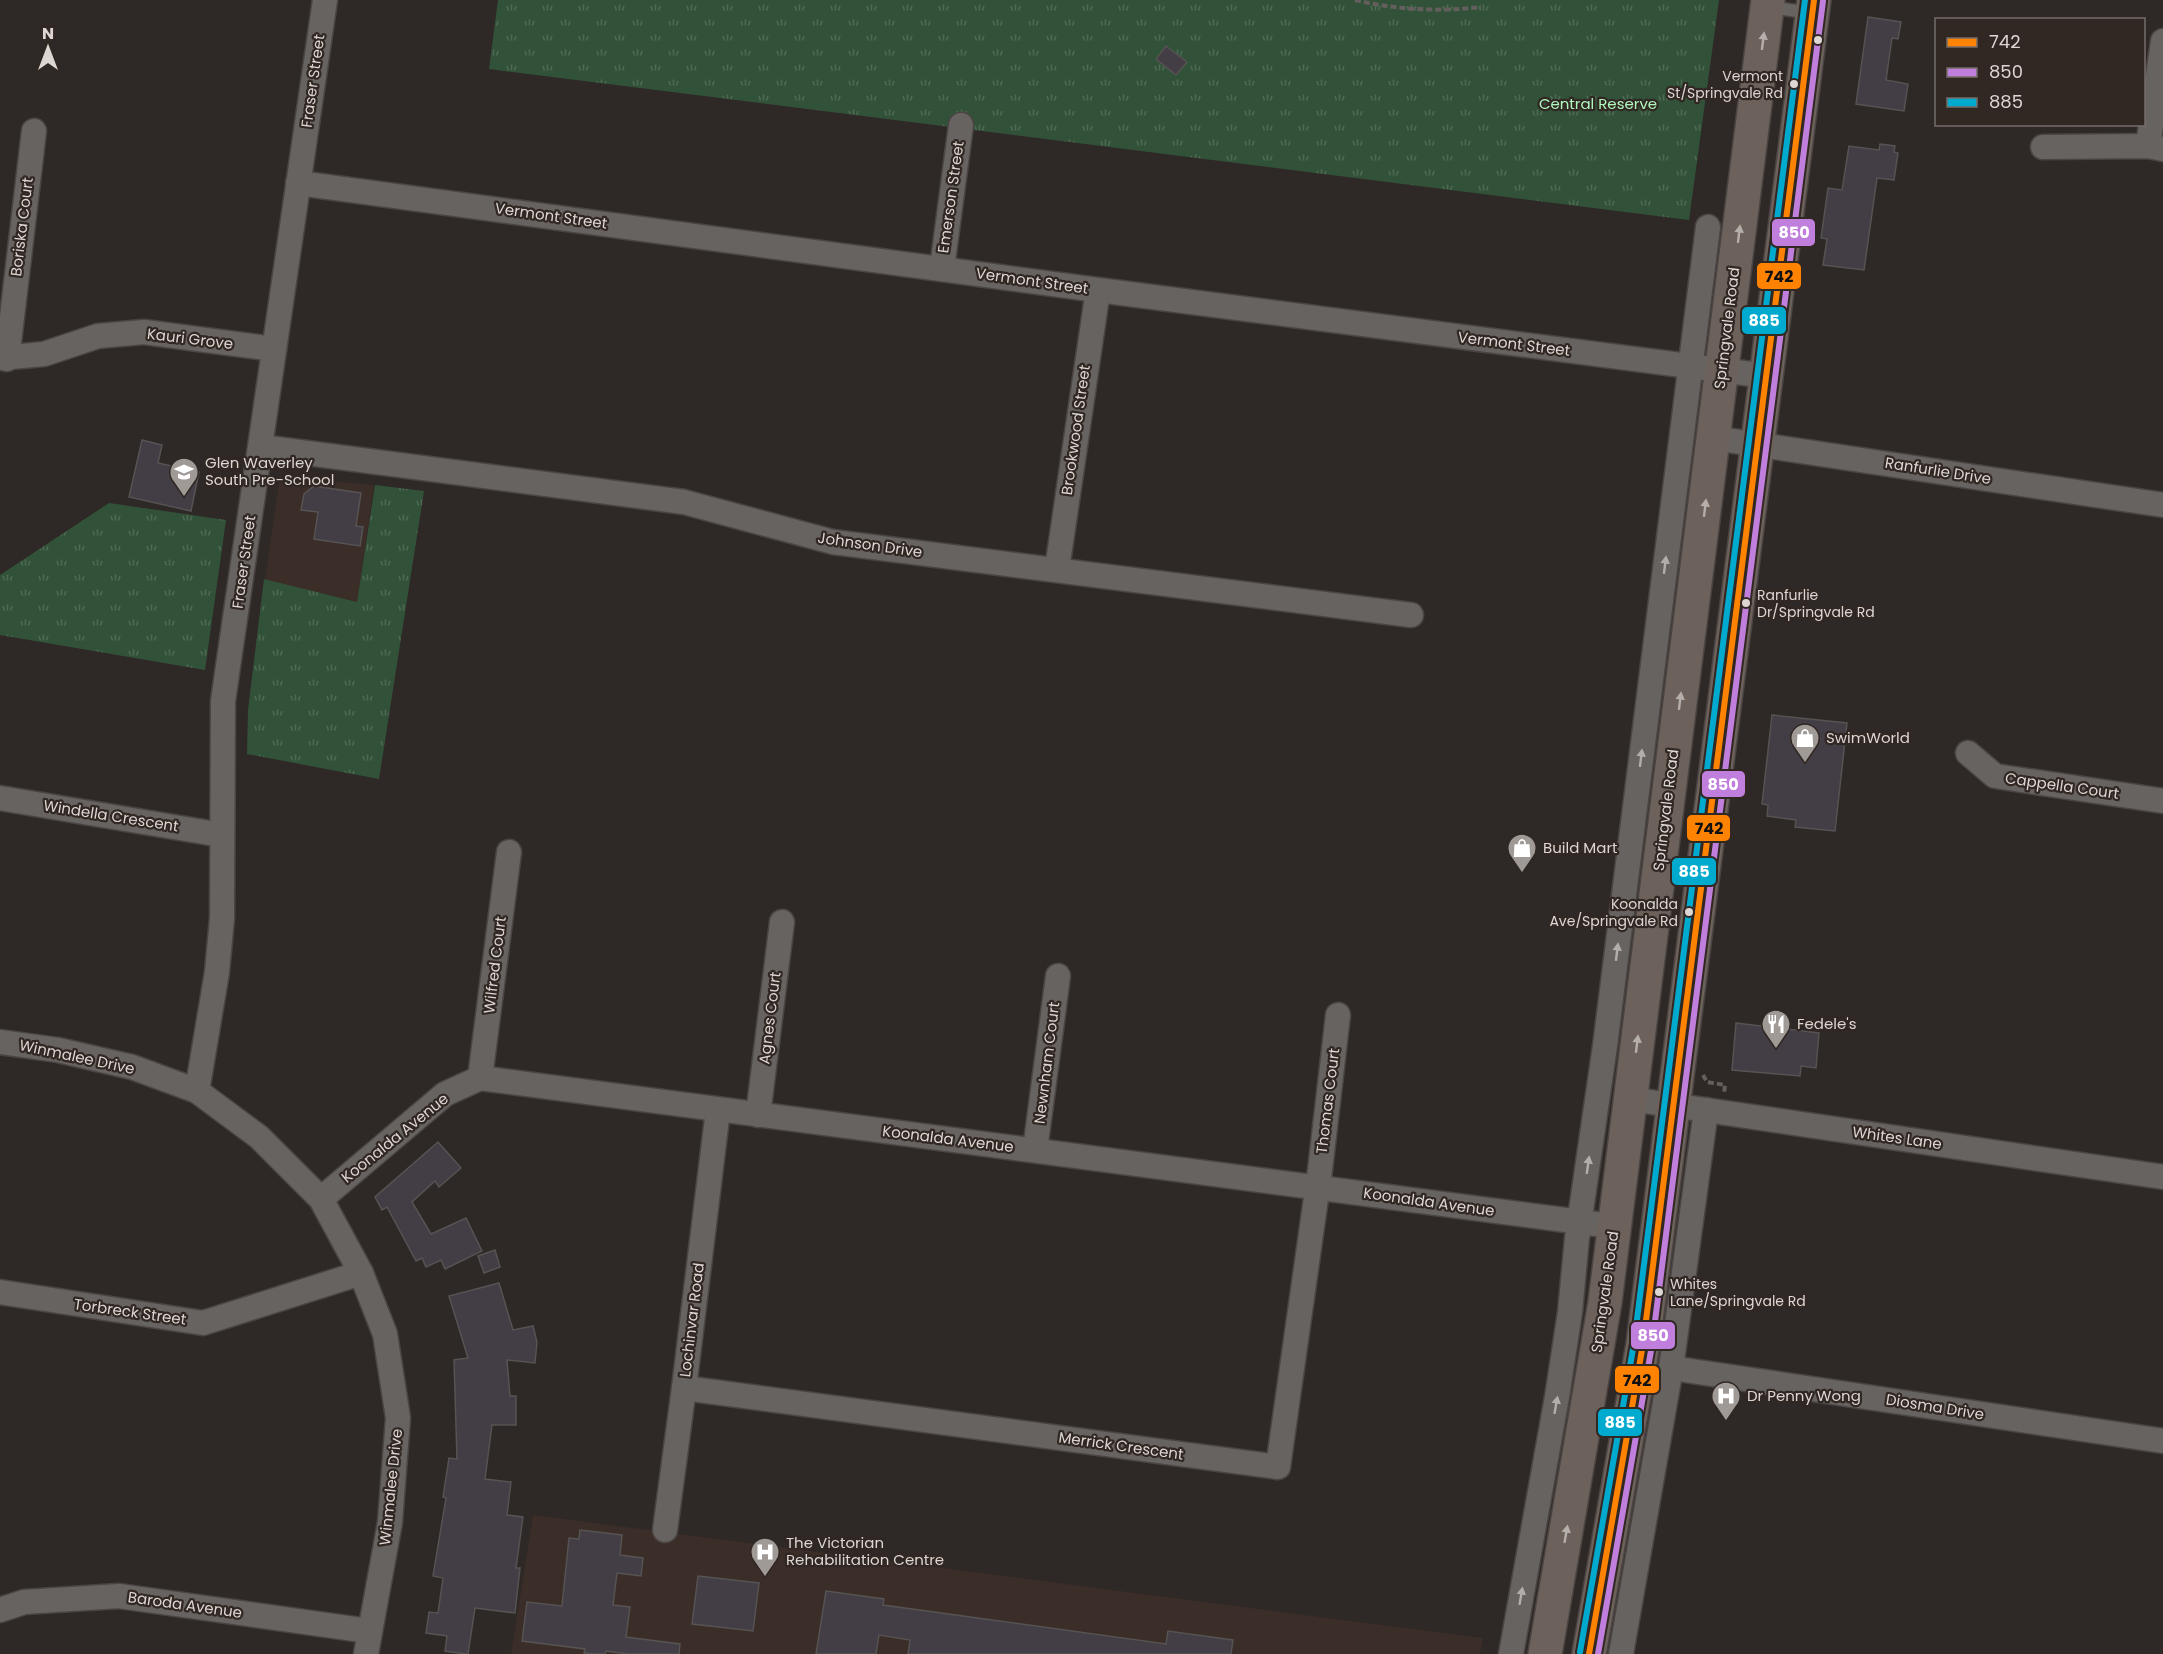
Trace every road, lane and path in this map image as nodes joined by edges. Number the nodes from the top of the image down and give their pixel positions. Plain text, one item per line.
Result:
1 (325, 0) edge
2 (1355, 0) edge
3 (1768, 3) edge
4 (1481, 7) dead end
5 (1813, 7) edge
6 (2163, 41) edge
7 (961, 125) dead end
8 (34, 131) dead end
9 (2043, 147) dead end
10 (2155, 148) edge
11 (298, 183) junction
12 (1708, 226) dead end
13 (942, 268) junction
14 (1098, 290) junction
15 (274, 348) junction
16 (3, 358) edge
17 (1689, 366) junction
18 (1722, 370) junction
19 (1767, 376) junction
20 (1713, 438) junction
21 (1758, 444) junction
22 (261, 447) junction
23 (2163, 505) edge
24 (1057, 569) junction
25 (1411, 615) dead end
26 (1968, 753) dead end
27 (0, 798) edge
28 (2163, 801) edge
29 (222, 835) junction
30 (510, 852) dead end
31 (782, 922) dead end
32 (1058, 976) dead end
33 (1338, 1015) dead end
34 (0, 1042) edge
35 (480, 1078) junction
36 (197, 1091) junction
37 (1630, 1100) junction
38 (1673, 1105) junction
39 (718, 1110) junction
40 (1706, 1110) junction
41 (758, 1114) junction
42 (1035, 1150) junction
43 (2163, 1177) edge
44 (1317, 1188) junction
45 (321, 1199) junction
46 (1580, 1222) junction
47 (1614, 1227) junction
48 (361, 1272) junction
49 (0, 1292) edge
50 (1671, 1368) junction
51 (684, 1388) junction
52 (2163, 1441) edge
53 (665, 1530) dead end
54 (0, 1610) edge
55 (368, 1643) edge
56 (1511, 1654) edge
57 (1545, 1654) edge
58 (1589, 1654) edge
59 (1621, 1654) edge

1 - 11 street, Fraser Street
2 - 4 path
3 - 5 lane
18 -> 3 highway, Springvale Road
5 - 19 highway
6 - 10 street
7 - 13 street, Emerson Street
8 - 16 street, Boriska Court
9 - 10 street
11 - 13 street, Vermont Street
11 - 15 street, Fraser Street
12 - 17 street, Springvale Road
13 - 14 street, Vermont Street
14 - 17 street, Vermont Street
14 - 24 street, Brookwood Street
15 - 16 street, Kauri Grove
15 - 22 street, Fraser Street
17 - 18 street, Vermont Street
46 -> 17 street, Springvale Road
18 - 19 street, Vermont Street
18 - 20 highway, Springvale Road
19 - 21 highway
20 - 21 street, Ranfurlie Drive
37 -> 20 highway, Springvale Road
21 - 23 street, Ranfurlie Drive
21 - 38 highway
22 - 24 street, Johnson Drive
22 - 29 street, Fraser Street
24 - 25 street, Johnson Drive
26 - 28 street, Cappella Court
27 - 29 street, Windella Crescent
29 - 36 street, Fraser Street
30 - 35 street, Wilfred Court
31 - 41 street, Agnes Court
32 - 42 street, Newnham Court
33 - 44 street, Thomas Court
34 - 36 street, Winmalee Drive
35 - 39 street, Koonalda Avenue
35 - 45 street, Koonalda Avenue
36 - 45 street, Winmalee Drive
37 - 38 street, Whites Lane
37 - 47 highway, Springvale Road
38 - 40 street, Whites Lane
38 - 58 highway
39 - 41 street, Koonalda Avenue
39 - 51 street, Lochinvar Road
40 - 43 street, Whites Lane
40 - 50 street
41 - 42 street, Koonalda Avenue
42 - 44 street, Koonalda Avenue
44 - 46 street, Koonalda Avenue
44 - 51 street, Merrick Crescent
45 - 48 street, Winmalee Drive
46 - 47 street, Koonalda Avenue
56 -> 46 street, Springvale Road
57 -> 47 highway, Springvale Road
48 - 49 street, Torbreck Street
48 - 55 street, Winmalee Drive
50 - 52 street, Diosma Drive
50 - 59 street
51 - 53 street, Lochinvar Road
54 - 55 street, Baroda Avenue

